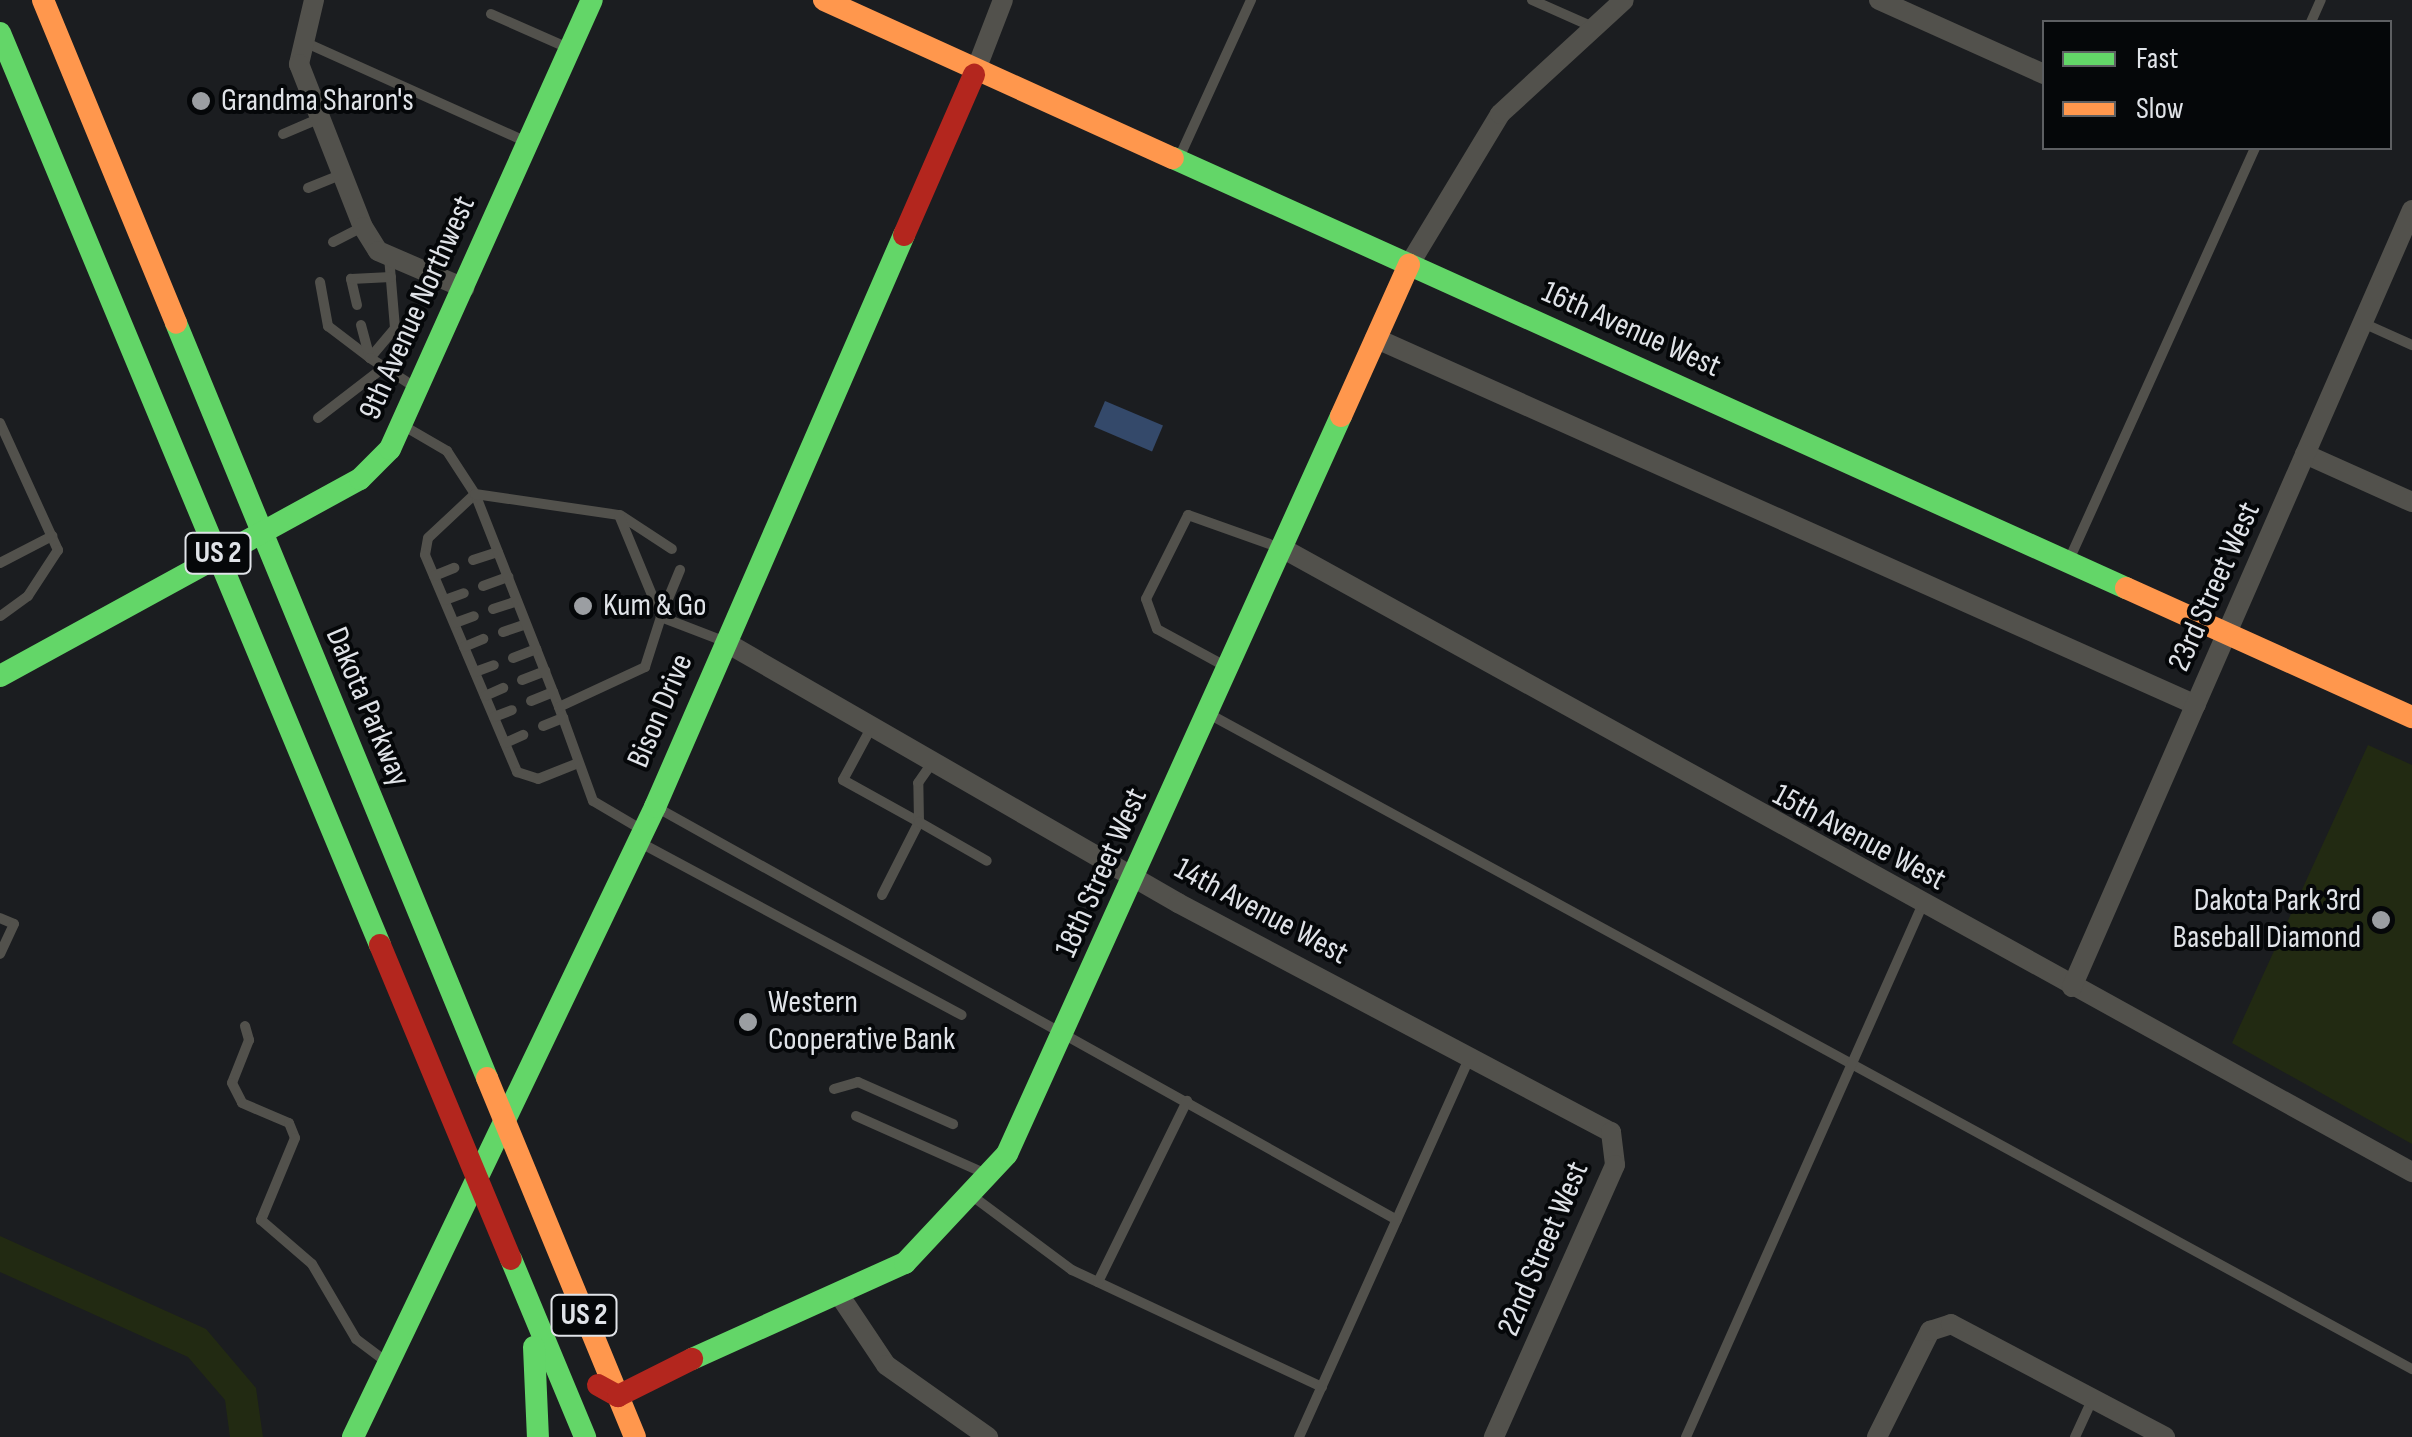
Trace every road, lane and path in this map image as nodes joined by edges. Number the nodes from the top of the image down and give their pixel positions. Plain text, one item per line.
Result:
1 (43, 0) edge
2 (314, 0) edge
3 (592, 0) edge
4 (824, 0) edge
5 (1004, 0) edge
6 (1250, 0) edge
7 (1532, 0) edge
8 (1624, 0) edge
9 (1878, 0) edge
10 (491, 14) dead end
11 (1593, 27) junction
12 (0, 33) edge
13 (301, 40) junction
14 (571, 49) junction
15 (2042, 73) edge
16 (974, 75) junction
17 (314, 120) junction
18 (283, 134) dead end
19 (528, 143) junction
20 (2254, 150) edge
21 (1176, 163) junction
22 (340, 175) junction
23 (308, 188) dead end
24 (2412, 210) edge
25 (363, 227) junction
26 (333, 242) dead end
27 (1409, 265) junction
28 (390, 267) junction
29 (320, 282) dead end
30 (464, 288) junction
31 (357, 305) dead end
32 (2362, 323) junction
33 (361, 325) dead end
34 (1376, 338) junction
35 (2412, 344) edge
36 (370, 358) junction
37 (383, 368) junction
38 (419, 390) junction
39 (318, 418) dead end
40 (0, 423) edge
41 (402, 425) junction
42 (2305, 454) junction
43 (475, 494) junction
44 (2412, 502) edge
45 (620, 515) junction
46 (260, 534) junction
47 (52, 536) junction
48 (672, 548) dead end
49 (1282, 548) junction
50 (498, 552) junction
51 (219, 556) junction
52 (474, 560) dead end
53 (2069, 560) junction
54 (0, 563) edge
55 (454, 568) dead end
56 (680, 570) dead end
57 (434, 576) junction
58 (508, 577) junction
59 (483, 586) dead end
60 (464, 593) dead end
61 (445, 600) junction
62 (517, 601) junction
63 (493, 609) dead end
64 (0, 616) edge
65 (474, 616) dead end
66 (661, 617) junction
67 (454, 623) junction
68 (526, 624) junction
69 (503, 632) dead end
70 (2227, 634) junction
71 (484, 639) dead end
72 (726, 643) junction
73 (464, 647) junction
74 (536, 649) junction
75 (513, 658) dead end
76 (494, 665) dead end
77 (1229, 667) junction
78 (544, 670) junction
79 (475, 672) junction
80 (0, 676) edge
81 (522, 680) dead end
82 (503, 688) dead end
83 (553, 692) junction
84 (485, 696) junction
85 (531, 701) dead end
86 (2196, 705) junction
87 (512, 710) dead end
88 (561, 712) junction
89 (1208, 714) junction
90 (494, 717) junction
91 (2412, 717) edge
92 (543, 726) dead end
93 (871, 728) junction
94 (523, 736) dead end
95 (505, 743) junction
96 (578, 763) junction
97 (932, 763) junction
98 (655, 807) junction
99 (919, 822) junction
100 (641, 836) junction
101 (987, 861) dead end
102 (1135, 879) junction
103 (882, 895) dead end
104 (363, 898) junction
105 (1922, 906) junction
106 (0, 918) edge
107 (0, 954) edge
108 (2072, 987) junction
109 (962, 1015) dead end
110 (245, 1026) dead end
111 (455, 1029) junction
112 (1067, 1034) junction
113 (1471, 1056) junction
114 (1852, 1064) junction
115 (834, 1089) dead end
116 (1187, 1101) junction
117 (1565, 1105) joint
118 (856, 1116) dead end
119 (953, 1124) dead end
120 (494, 1146) junction
121 (2412, 1172) edge
122 (991, 1176) junction
123 (975, 1198) junction
124 (1397, 1220) junction
125 (542, 1235) junction
126 (1098, 1282) junction
127 (526, 1290) junction
128 (840, 1296) junction
129 (583, 1311) junction
130 (692, 1359) junction
131 (388, 1364) junction
132 (2412, 1369) edge
133 (1322, 1387) junction
134 (618, 1396) junction
135 (2094, 1397) junction
136 (353, 1437) edge
137 (538, 1437) edge
138 (585, 1437) edge
139 (635, 1437) edge
140 (647, 1437) edge
141 (988, 1437) edge
142 (1300, 1437) edge
143 (1494, 1437) edge
144 (1686, 1437) edge
145 (1877, 1437) edge
146 (2076, 1437) edge
147 (2165, 1437) edge

1 - 46 main road, Dakota Parkway / US 2
2 - 13 street
3 - 14 main road, 9th Avenue Northwest
4 - 16 main road, 16th Avenue West
5 - 16 street, Bison Drive
6 - 21 lane
7 - 11 lane
8 - 11 street
9 - 15 street
10 - 14 lane
11 - 27 street
12 - 51 main road, US 2
13 - 17 street
13 - 19 lane
14 - 19 main road, 9th Avenue Northwest
16 - 21 main road, 16th Avenue West
16 - 72 main road, Bison Drive
17 - 18 lane
17 - 22 street
19 - 30 main road, 9th Avenue Northwest
20 - 53 lane
21 - 27 main road, 16th Avenue West
22 - 23 lane
22 - 25 street
24 - 32 street, 23rd Street West
25 - 26 lane
25 - 28 street
27 - 34 main road, 18th Street West
27 - 53 main road, 16th Avenue West
28 - 30 street
28 - 31 lane
28 - 36 lane
29 - 36 lane
30 - 38 main road, 9th Avenue Northwest
32 - 35 lane
32 - 42 street, 23rd Street West
33 - 36 lane
34 - 49 main road, 18th Street West
34 - 86 street
36 - 37 lane
37 - 38 lane
37 - 39 lane
38 - 41 main road, 9th Avenue Northwest
40 - 47 lane
41 - 43 lane
41 - 46 main road, 9th Avenue Northwest
42 - 44 street
42 - 70 street, 23rd Street West
43 - 45 lane
43 - 50 lane
43 - 57 lane
45 - 48 lane
45 - 66 lane
46 - 51 main road, 9th Avenue Northwest
46 - 111 main road, Dakota Parkway / US 2
47 - 54 lane
47 - 64 lane
49 - 77 main road, 18th Street West
49 - 77 lane
49 - 105 street, 15th Avenue West
50 - 52 lane
50 - 58 lane
51 - 80 main road, 9th Avenue Northwest
51 - 104 main road, US 2
53 - 70 main road, 16th Avenue West
55 - 57 lane
56 - 66 lane
57 - 61 lane
58 - 59 lane
58 - 62 lane
60 - 61 lane
61 - 67 lane
62 - 63 lane
62 - 68 lane
65 - 67 lane
66 - 72 lane
66 - 88 lane
67 - 73 lane
68 - 69 lane
68 - 74 lane
70 - 86 street, 23rd Street West
70 - 91 main road, 16th Avenue West
71 - 73 lane
72 - 93 street, 14th Avenue West
72 - 98 main road, Bison Drive
73 - 79 lane
74 - 75 lane
74 - 78 lane
76 - 79 lane
77 - 89 main road, 18th Street West
78 - 81 lane
78 - 83 lane
79 - 84 lane
82 - 84 lane
83 - 85 lane
83 - 88 lane
84 - 90 lane
86 - 108 street, 23rd Street West
87 - 90 lane
88 - 92 lane
88 - 96 lane
89 - 102 main road, 18th Street West
89 - 114 lane
90 - 95 lane
93 - 97 street, 14th Avenue West
93 - 99 lane
94 - 95 lane
95 - 96 lane
96 - 100 lane
97 - 99 lane
97 - 102 street, 14th Avenue West
98 - 100 main road, Bison Drive
98 - 112 lane
99 - 101 lane
99 - 103 lane
100 - 109 lane
100 - 120 main road, Bison Drive
102 - 112 main road, 18th Street West
102 - 113 street, 14th Avenue West
104 - 111 main road
104 - 127 main road, US 2
105 - 108 street, 15th Avenue West
105 - 114 lane
106 - 107 lane
108 - 121 street, 15th Avenue West
110 - 131 lane
111 - 120 main road
111 - 125 main road, Dakota Parkway / US 2
112 - 116 lane
112 - 122 main road, 18th Street West
113 - 117 street, 14th Avenue West
113 - 124 lane
114 - 132 lane
114 - 144 lane
115 - 119 lane
116 - 124 lane
116 - 126 lane
117 - 143 street, 22nd Street West
118 - 122 lane
120 - 125 main road
120 - 131 main road, Bison Drive
122 - 123 main road, 18th Street West
123 - 126 lane
123 - 128 main road, 18th Street West
124 - 133 lane
125 - 129 main road, Dakota Parkway / US 2
125 - 134 main road
126 - 133 lane
127 - 137 main road
127 - 138 main road, US 2
128 - 130 main road, 18th Street West
128 - 141 street
129 - 130 main road
129 - 134 main road, Dakota Parkway / US 2
130 - 134 main road, 18th Street West
130 - 140 main road
131 - 136 main road, Bison Drive
133 - 142 lane
134 - 139 main road, Dakota Parkway / US 2
135 - 145 street
135 - 146 lane
135 - 147 street

